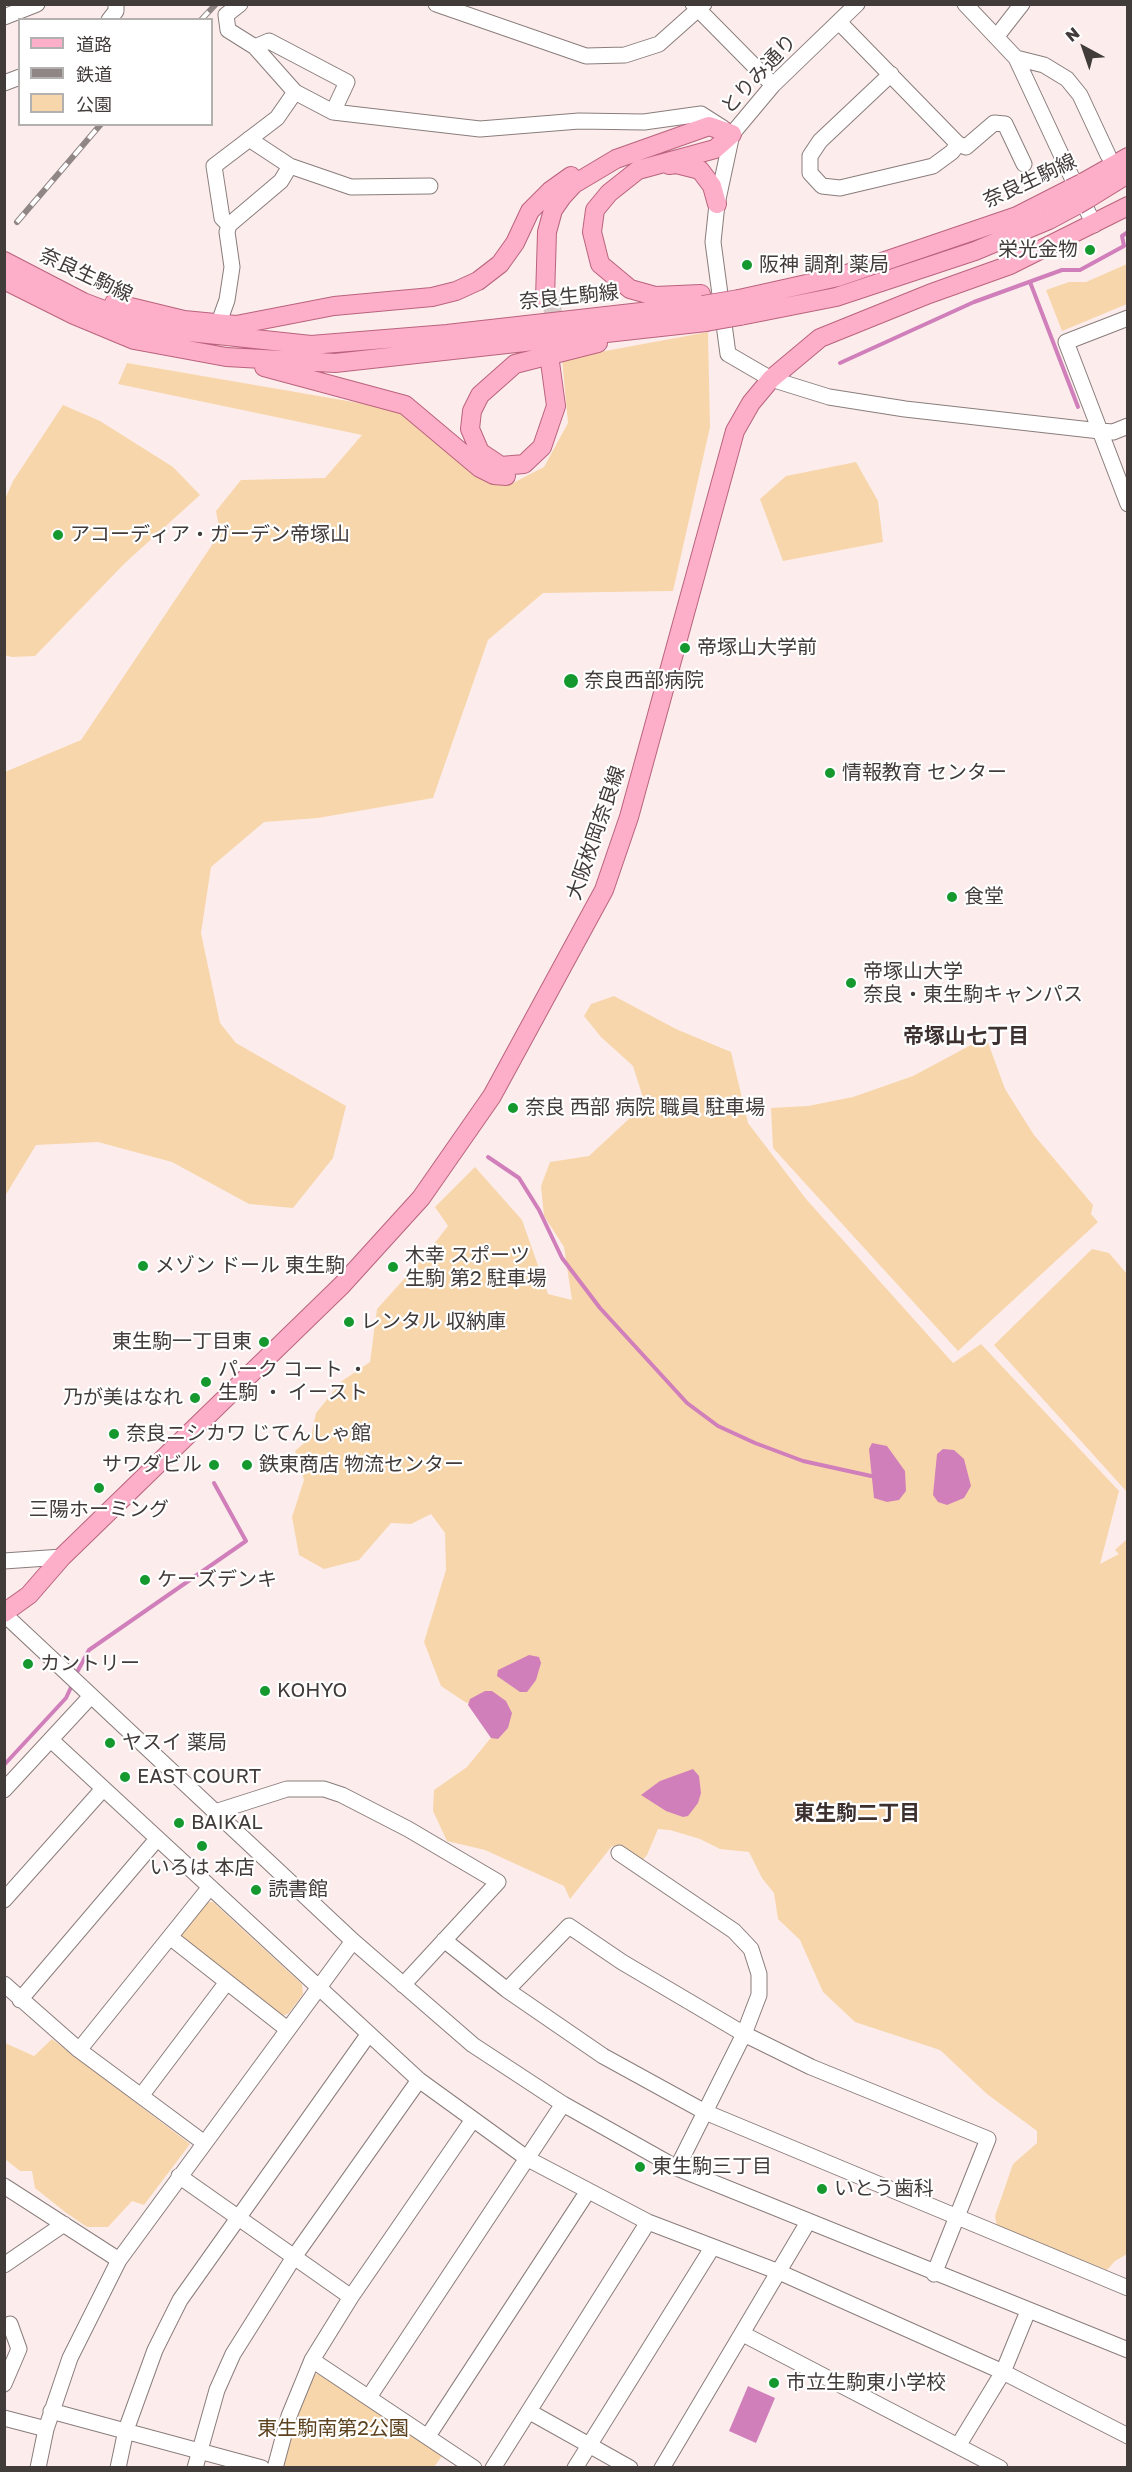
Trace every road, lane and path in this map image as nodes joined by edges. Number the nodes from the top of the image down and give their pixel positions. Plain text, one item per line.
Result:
1 (37, 4) edge
2 (116, 4) edge
3 (240, 4) edge
4 (436, 4) edge
5 (857, 4) edge
6 (965, 4) edge
7 (1022, 4) edge
8 (698, 6) edge
9 (468, 10) edge
10 (4, 17) edge
11 (111, 18) edge
12 (839, 22) junction
13 (997, 36) junction
14 (255, 47) junction
15 (1016, 58) junction
16 (891, 74) junction
17 (773, 85) junction
18 (295, 92) junction
19 (333, 112) junction
20 (732, 134) junction
21 (249, 139) junction
22 (958, 144) junction
23 (1108, 155) dead end
24 (1128, 157) edge
25 (616, 159) junction
26 (1024, 164) dead end
27 (290, 166) junction
28 (638, 170) junction
29 (1128, 174) edge
30 (430, 186) dead end
31 (1080, 194) junction
32 (717, 204) junction
33 (1128, 206) edge
34 (229, 225) junction
35 (1094, 225) junction
36 (4, 261) edge
37 (4, 280) edge
38 (62, 291) junction
39 (739, 302) junction
40 (704, 307) junction
41 (1128, 318) edge
42 (218, 325) junction
43 (226, 357) junction
44 (771, 379) junction
45 (1128, 426) edge
46 (1100, 431) junction
47 (1128, 504) edge
48 (62, 1557) junction
49 (4, 1561) edge
50 (4, 1613) edge
51 (91, 1696) junction
52 (51, 1740) junction
53 (103, 1789) junction
54 (4, 1790) edge
55 (215, 1812) junction
56 (158, 1839) junction
57 (619, 1853) dead end
58 (210, 1887) junction
59 (4, 1900) edge
60 (170, 1937) junction
61 (444, 1940) junction
62 (353, 1941) junction
63 (227, 1982) junction
64 (4, 1984) edge
65 (403, 1985) junction
66 (317, 1988) junction
67 (507, 1990) junction
68 (20, 2000) junction
69 (287, 2029) junction
70 (744, 2034) junction
71 (368, 2035) junction
72 (79, 2050) junction
73 (419, 2080) junction
74 (141, 2096) junction
75 (563, 2104) junction
76 (705, 2112) junction
77 (472, 2121) junction
78 (203, 2142) junction
79 (528, 2159) junction
80 (677, 2168) junction
81 (179, 2176) junction
82 (6, 2189) edge
83 (588, 2191) junction
84 (238, 2216) junction
85 (957, 2219) junction
86 (648, 2222) junction
87 (808, 2222) junction
88 (64, 2224) junction
89 (712, 2248) junction
90 (294, 2257) junction
91 (119, 2260) junction
92 (4, 2265) edge
93 (779, 2272) junction
94 (934, 2274) junction
95 (1128, 2288) edge
96 (351, 2297) junction
97 (1028, 2311) junction
98 (10, 2324) dead end
99 (744, 2334) junction
100 (1128, 2350) edge
101 (312, 2360) junction
102 (1003, 2372) junction
103 (4, 2384) edge
104 (369, 2397) junction
105 (51, 2411) junction
106 (530, 2412) junction
107 (4, 2418) edge
108 (46, 2428) junction
109 (126, 2430) junction
110 (428, 2436) junction
111 (1128, 2436) edge
112 (588, 2444) junction
113 (958, 2446) junction
114 (198, 2450) junction
115 (38, 2468) edge
116 (118, 2468) edge
117 (195, 2468) edge
118 (262, 2468) edge
119 (275, 2468) edge
120 (474, 2468) edge
121 (493, 2468) edge
122 (575, 2468) edge
123 (630, 2468) edge
124 (662, 2468) edge
125 (1000, 2468) edge

1 - 10 street
2 - 11 street
3 - 14 street
4 - 9 street
5 - 12 street, とりみ通り
6 - 13 street
7 - 13 street
8 - 9 street
8 - 17 street
12 - 16 street
12 - 17 street, とりみ通り
13 - 15 street
14 - 18 street
14 - 19 street
15 - 23 street
15 - 35 street
16 - 22 street
16 - 22 street
17 - 20 street, とりみ通り
18 - 19 street
18 - 21 street
19 - 20 street
20 - 25 main road
20 - 28 main road
20 - 32 street, とりみ通り
21 - 27 street
21 - 34 street
22 - 26 street
24 - 31 main road, 奈良生駒線
25 - 28 main road
25 - 42 main road
27 - 30 street
27 - 34 street
28 - 32 main road
28 - 40 main road
29 - 31 main road, 奈良生駒線
31 - 39 main road, 奈良生駒線
31 - 39 main road, 奈良生駒線
32 - 44 street, とりみ通り
33 - 35 main road, 大阪枚岡奈良線
34 - 42 street
35 - 44 main road, 大阪枚岡奈良線
36 - 38 main road, 奈良生駒線
37 - 43 main road, 奈良生駒線
38 - 40 main road, 奈良生駒線
38 - 42 main road
39 - 40 main road, 奈良生駒線, bridge
39 - 40 main road
40 - 43 main road, 奈良生駒線
40 - 43 main road
41 - 46 street
44 - 46 street
44 - 48 main road, 大阪枚岡奈良線
45 - 46 street
46 - 47 street
48 - 49 street
48 - 50 main road, 大阪枚岡奈良線
50 - 51 street
51 - 52 street
51 - 55 street
52 - 53 street
52 - 54 street
53 - 56 street
53 - 59 street
55 - 61 street
55 - 62 street
56 - 58 street
56 - 68 street
57 - 70 street
58 - 60 street
58 - 66 street
60 - 63 street
60 - 72 street
61 - 65 street
61 - 67 street
62 - 65 street
62 - 66 street
63 - 69 street
63 - 74 street
64 - 68 street
65 - 75 street
66 - 69 street
66 - 71 street
67 - 70 street
67 - 76 street
68 - 72 street
69 - 78 street
70 - 76 street
70 - 85 street
71 - 73 street
71 - 84 street
72 - 74 street
73 - 77 street
73 - 90 street
74 - 78 street
75 - 79 street
75 - 80 street
76 - 80 street
76 - 85 street
77 - 79 street
77 - 96 street
78 - 81 street
79 - 83 street
79 - 104 street
80 - 87 street
81 - 84 street
81 - 91 street
82 - 88 street
83 - 86 street
83 - 110 street
84 - 90 street
84 - 109 street
85 - 94 street
85 - 95 street
86 - 89 street
86 - 106 street
87 - 93 street
87 - 94 street
88 - 91 street
88 - 92 street
89 - 93 street
89 - 112 street
90 - 96 street
90 - 114 street
91 - 105 street
93 - 99 street
93 - 102 street
94 - 97 street
96 - 101 street
97 - 100 street
97 - 102 street
98 - 103 street
99 - 113 street
99 - 124 street
101 - 104 street
101 - 119 street
102 - 111 street
102 - 113 street
104 - 110 street
105 - 108 street
105 - 109 street
106 - 112 street
106 - 121 street
107 - 108 street
108 - 115 street
109 - 114 street
109 - 116 street
110 - 120 street
112 - 122 street
112 - 123 street
113 - 125 street
114 - 117 street
114 - 118 street

